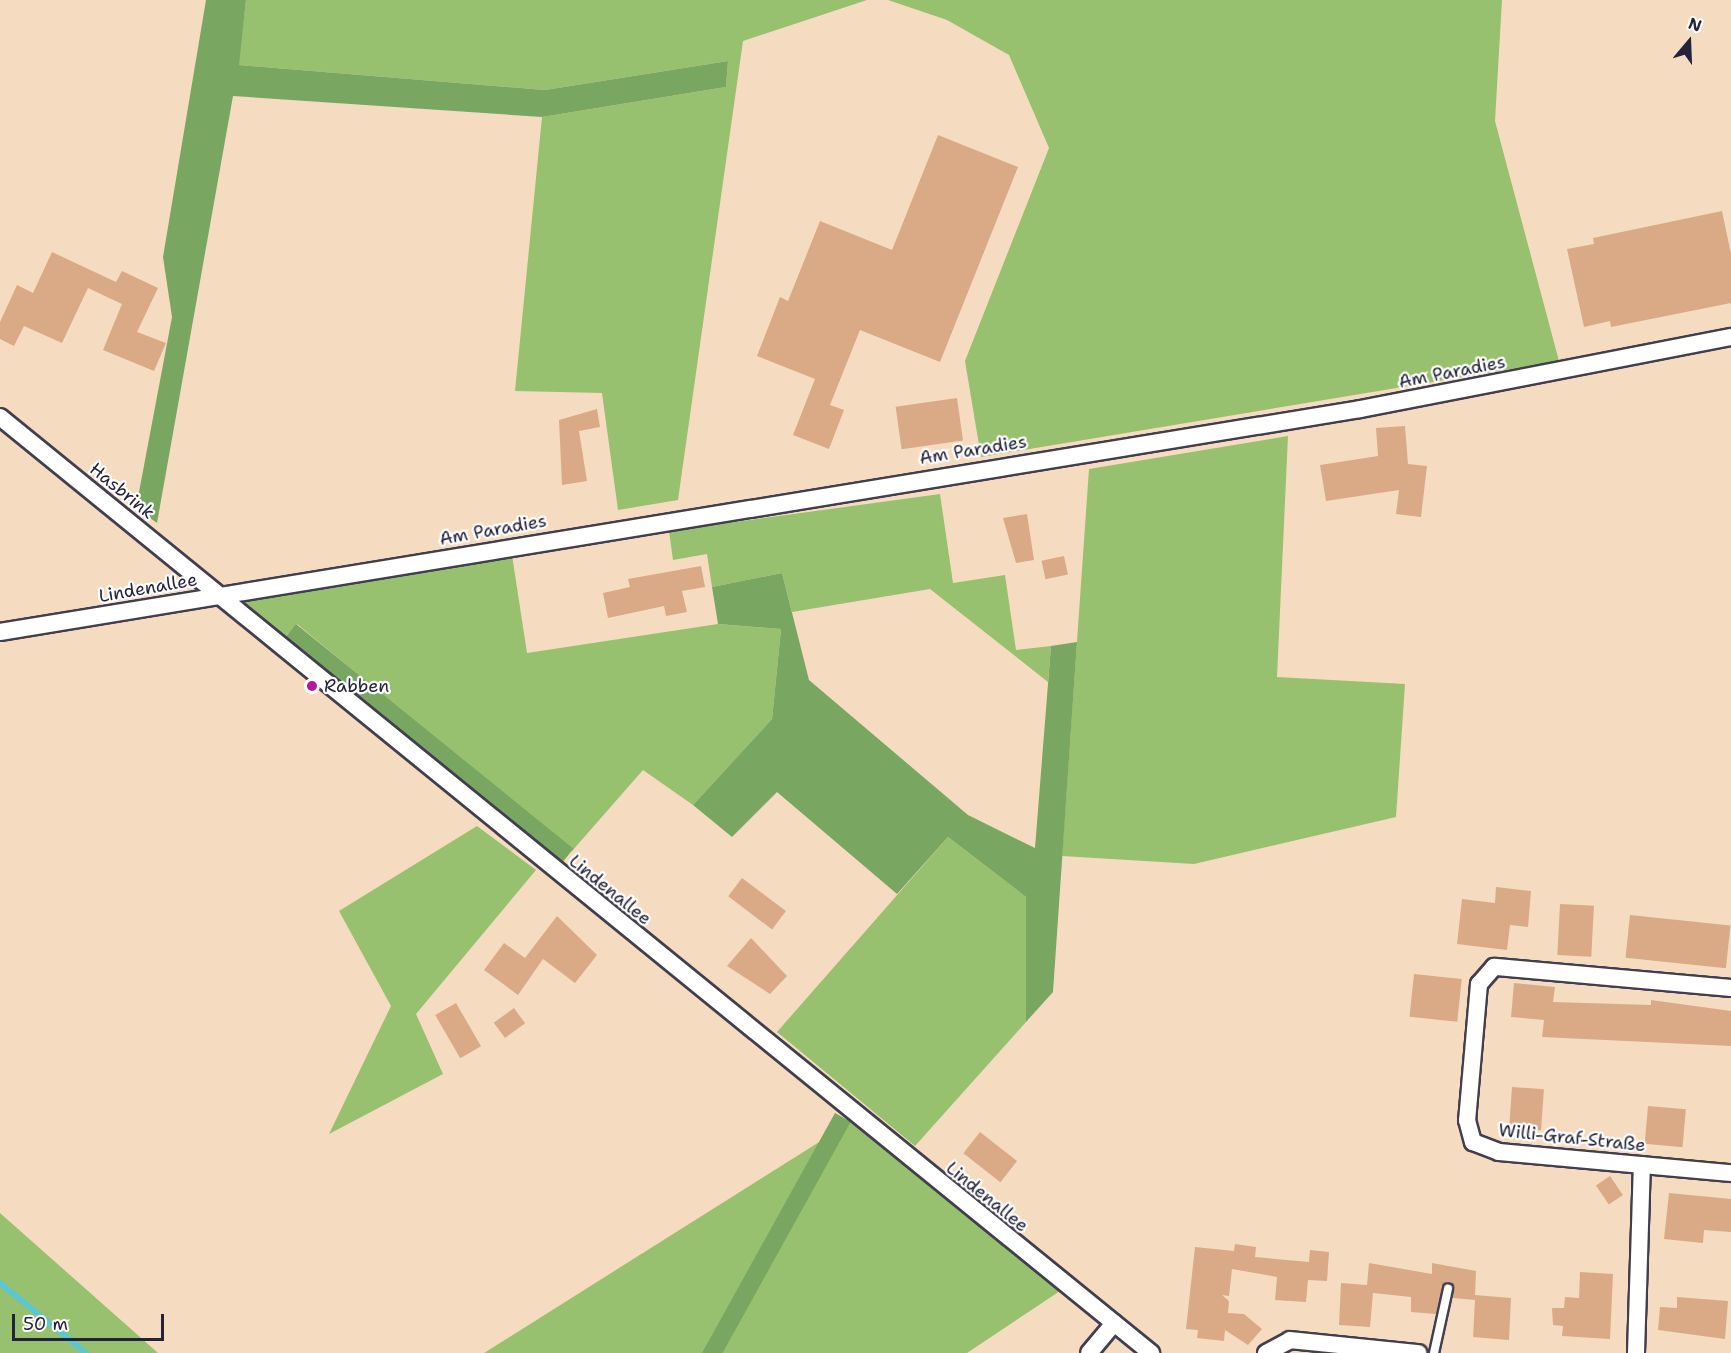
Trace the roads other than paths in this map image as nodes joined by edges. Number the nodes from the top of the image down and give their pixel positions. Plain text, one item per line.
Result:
1 (1731, 338) edge
2 (0, 417) edge
3 (219, 596) junction
4 (0, 632) edge
5 (1731, 988) edge
6 (1642, 1165) junction
7 (1731, 1173) edge
8 (1448, 1289) dead end
9 (1113, 1323) junction
10 (1089, 1353) edge
11 (1150, 1353) edge
12 (1266, 1353) edge
13 (1418, 1353) edge
14 (1434, 1353) edge
15 (1636, 1353) edge

1 - 3 street, Am Paradies
2 - 3 street, Hasbrink
3 - 4 street, Lindenallee
3 - 9 street, Lindenallee
5 - 6 street, Willi-Graf-Straße
6 - 7 street, Willi-Graf-Straße
6 - 15 street
8 - 14 lane
9 - 10 street
9 - 11 street, Lindenallee
12 - 13 street

